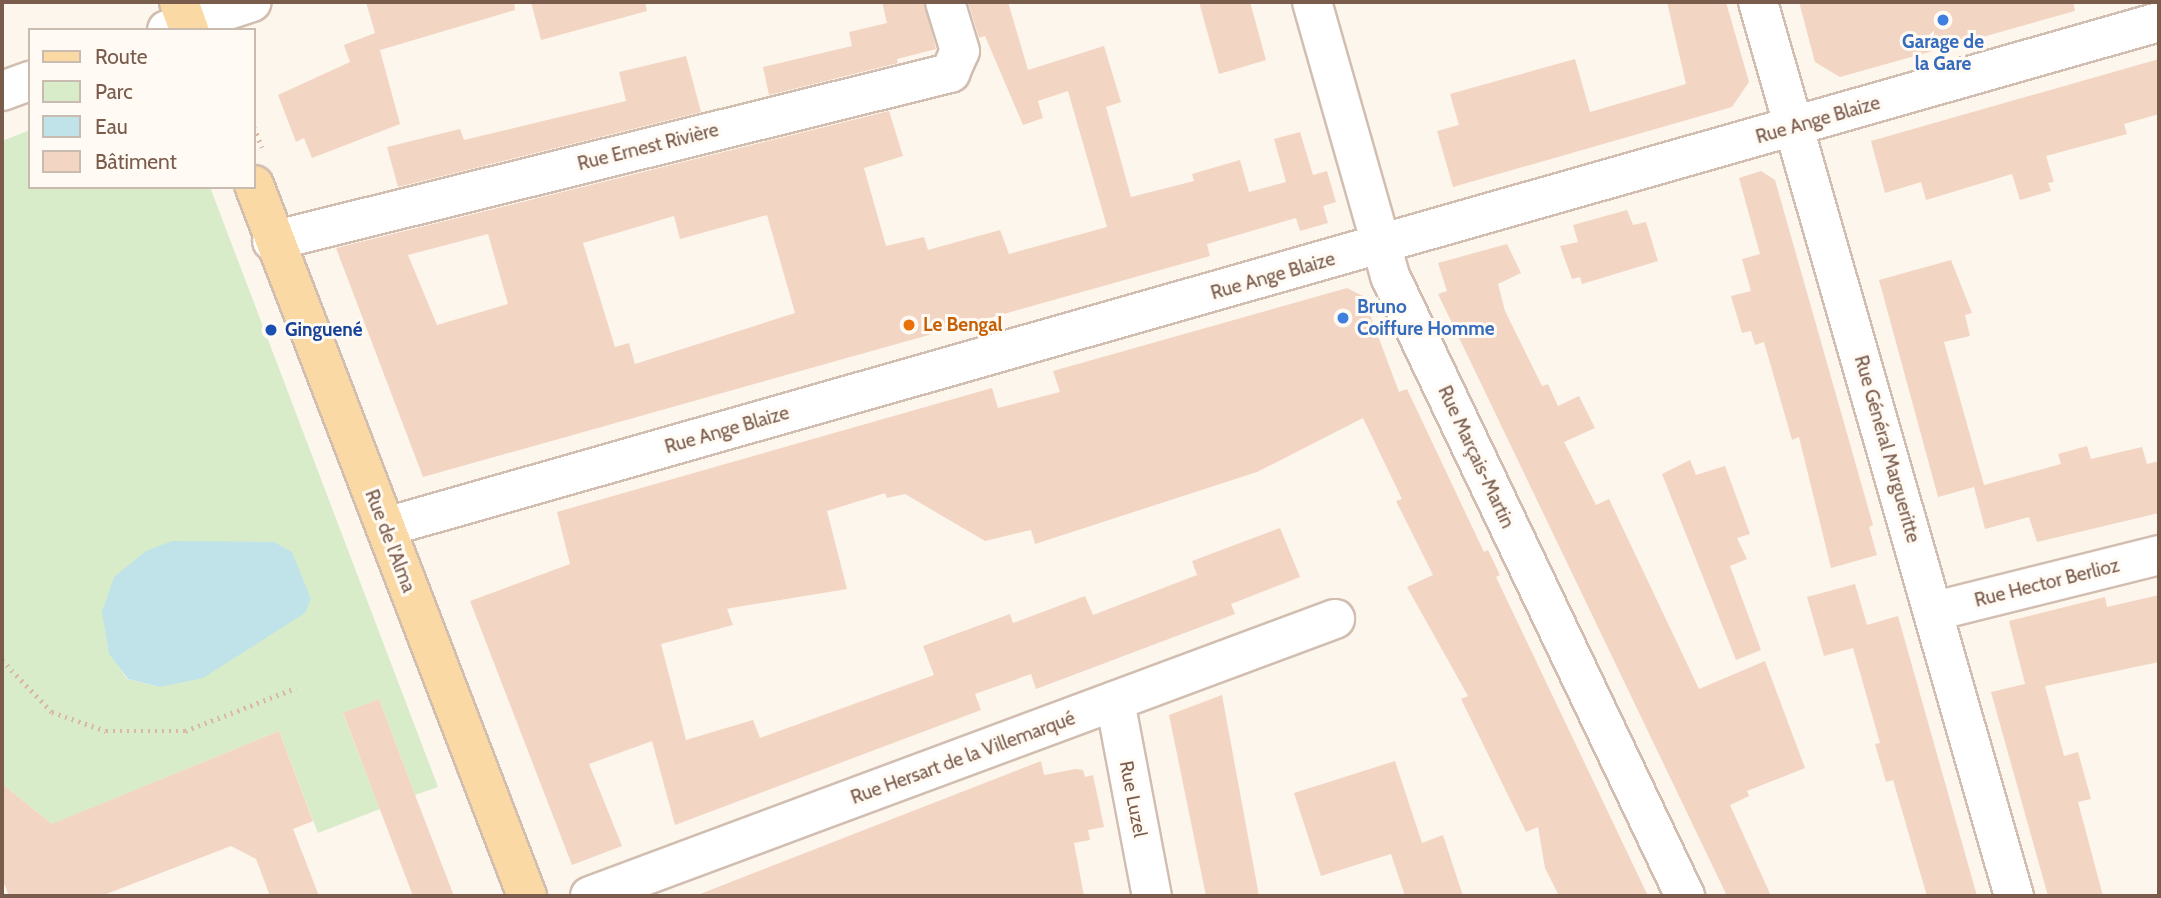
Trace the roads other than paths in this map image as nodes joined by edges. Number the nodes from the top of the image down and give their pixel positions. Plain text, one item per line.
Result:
1 (253, 2) edge
2 (945, 2) edge
3 (1312, 2) edge
4 (1758, 2) edge
5 (180, 21) edge
6 (2159, 22) edge
7 (28, 81) edge
8 (2, 91) edge
9 (1795, 128) junction
10 (255, 189) edge
11 (272, 241) junction
12 (1378, 247) junction
13 (386, 527) junction
14 (2159, 555) edge
15 (1936, 611) junction
16 (1335, 620) dead end
17 (1115, 701) junction
18 (527, 896) edge
19 (590, 896) edge
20 (1152, 896) edge
21 (1685, 896) edge
22 (2014, 896) edge

1 - 5 street
2 - 11 street, Rue Ernest Rivière
3 - 12 street, Rue Marçais-Martin
4 - 9 street, Rue Général Margueritte
6 - 9 street, Rue Ange Blaize
7 - 8 street
9 - 12 street, Rue Ange Blaize
9 - 15 street, Rue Général Margueritte
10 - 11 main road, Rue de l'Alma
11 - 13 main road, Rue de l'Alma
12 - 13 street, Rue Ange Blaize
12 - 21 street, Rue Marçais-Martin
13 - 18 main road, Rue de l'Alma
14 - 15 street, Rue Hector Berlioz
15 - 22 street, Rue Général Margueritte
16 - 17 street, Rue Hersart de la Villemarqué
17 - 19 street, Rue Hersart de la Villemarqué
17 - 20 street, Rue Luzel

